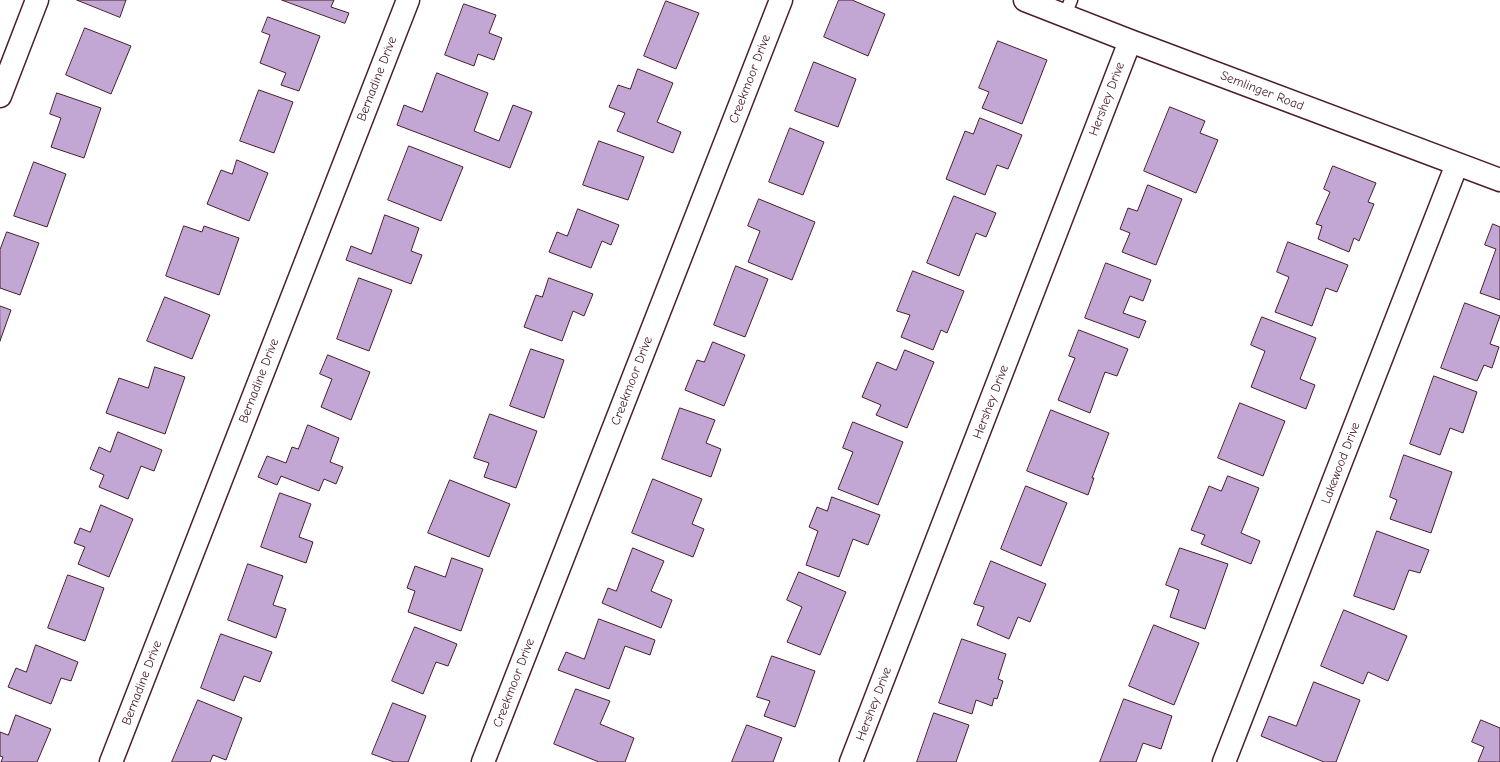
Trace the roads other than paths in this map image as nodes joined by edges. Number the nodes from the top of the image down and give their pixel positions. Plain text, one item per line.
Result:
1 (37, 0) edge
2 (408, 0) edge
3 (781, 0) edge
4 (1025, 0) edge
5 (1068, 8) edge
6 (1130, 41) junction
7 (0, 96) edge
8 (1457, 164) junction
9 (1500, 180) edge
10 (111, 762) edge
11 (482, 762) edge
12 (851, 762) edge
13 (1224, 762) edge

1 - 7 street
2 - 10 street, Bernadine Drive
3 - 11 street, Creekmoor Drive
4 - 5 street, Semlinger Road
5 - 6 street, Semlinger Road
6 - 8 street, Semlinger Road
6 - 12 street, Hershey Drive
8 - 9 street, Semlinger Road
8 - 13 street, Lakewood Drive

